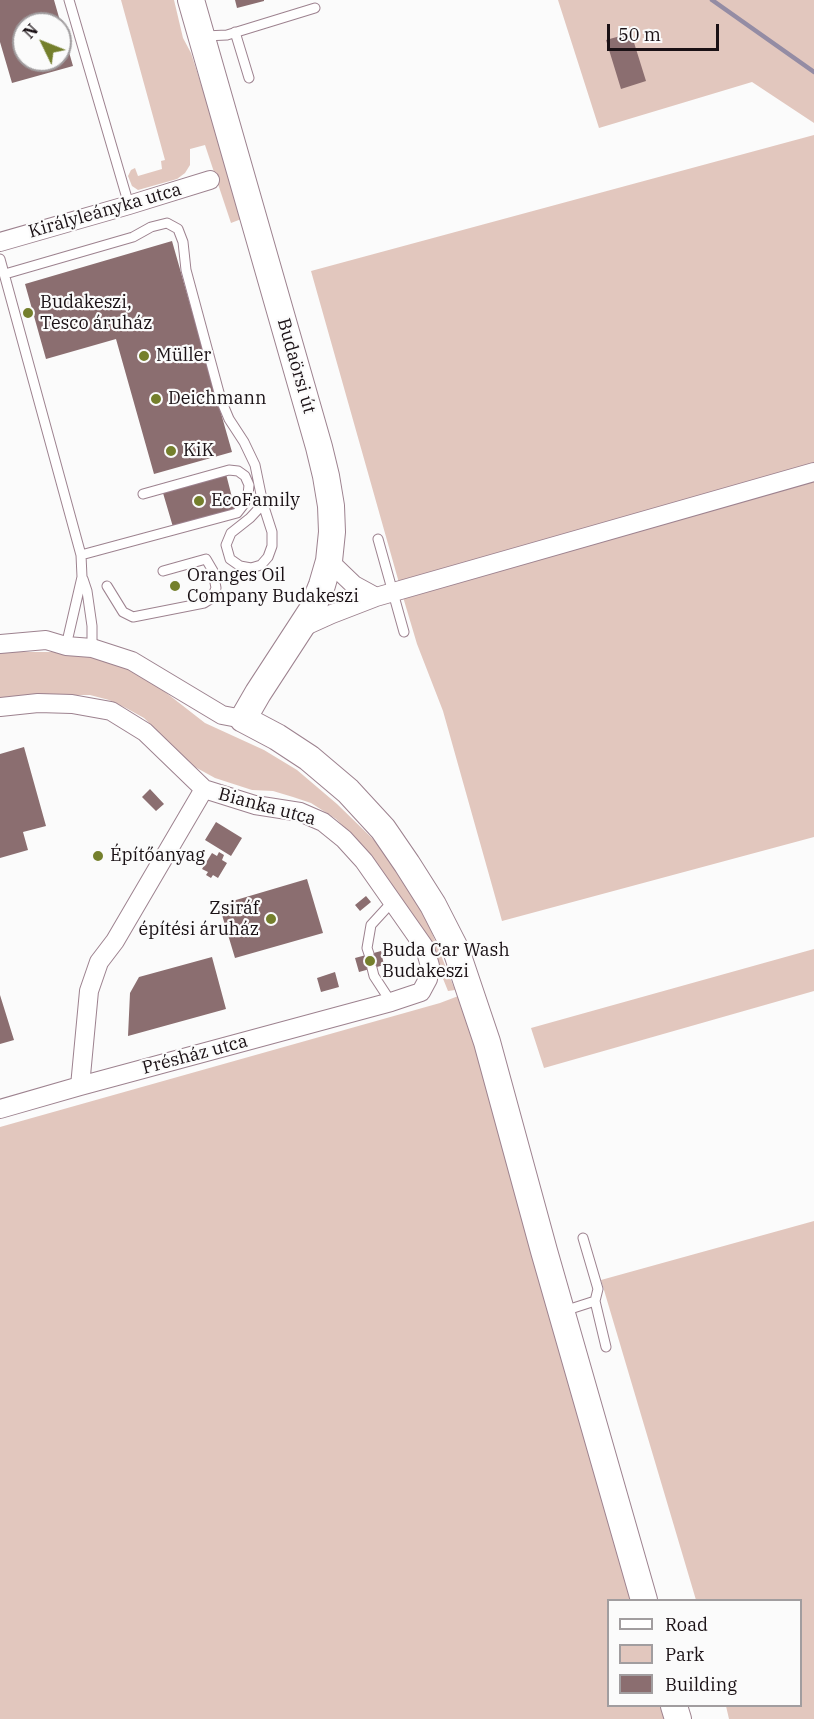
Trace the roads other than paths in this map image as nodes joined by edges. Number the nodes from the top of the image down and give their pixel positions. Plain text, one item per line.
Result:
1 (69, 0) edge
2 (191, 0) edge
3 (315, 8) dead end
4 (235, 32) junction
5 (201, 36) junction
6 (249, 78) dead end
7 (210, 180) dead end
8 (129, 205) junction
9 (0, 242) edge
10 (0, 259) edge
11 (4, 274) junction
12 (814, 472) edge
13 (143, 494) dead end
14 (263, 504) junction
15 (378, 538) dead end
16 (81, 555) junction
17 (329, 561) junction
18 (163, 572) dead end
19 (82, 577) junction
20 (107, 586) dead end
21 (384, 595) junction
22 (299, 629) junction
23 (404, 632) dead end
24 (0, 644) edge
25 (66, 646) junction
26 (92, 648) junction
27 (0, 707) edge
28 (243, 719) junction
29 (204, 789) junction
30 (393, 901) junction
31 (369, 954) dead end
32 (372, 968) dead end
33 (391, 1002) junction
34 (80, 1086) junction
35 (0, 1109) edge
36 (583, 1238) dead end
37 (595, 1301) junction
38 (561, 1311) junction
39 (606, 1347) dead end
40 (644, 1599) edge

1 - 8 lane
2 - 5 main road, Budaörsi út
3 - 4 lane
4 - 5 lane
4 - 6 lane
5 - 17 main road, Budaörsi út
7 - 8 street, Királyleányka utca
8 - 9 street, Királyleányka utca
10 - 11 lane
11 - 14 lane
11 - 16 lane
12 - 21 street
13 - 16 lane
14 - 14 lane
15 - 21 lane
16 - 19 lane
17 - 21 street
17 - 22 main road, Budaörsi út
18 - 20 lane
19 - 25 lane
19 - 26 lane
21 - 22 street
21 - 23 lane
22 - 28 main road, Budaörsi út
24 - 25 street
25 - 26 street
26 - 28 street
27 - 29 street, Bianka utca
28 - 38 main road
29 - 30 street, Bianka utca
29 - 34 street
30 - 31 lane
30 - 33 street, Bianka utca
32 - 33 lane
33 - 34 street, Présház utca
34 - 35 street, Présház utca
36 - 37 lane
37 - 38 lane
37 - 39 lane
38 - 40 main road

